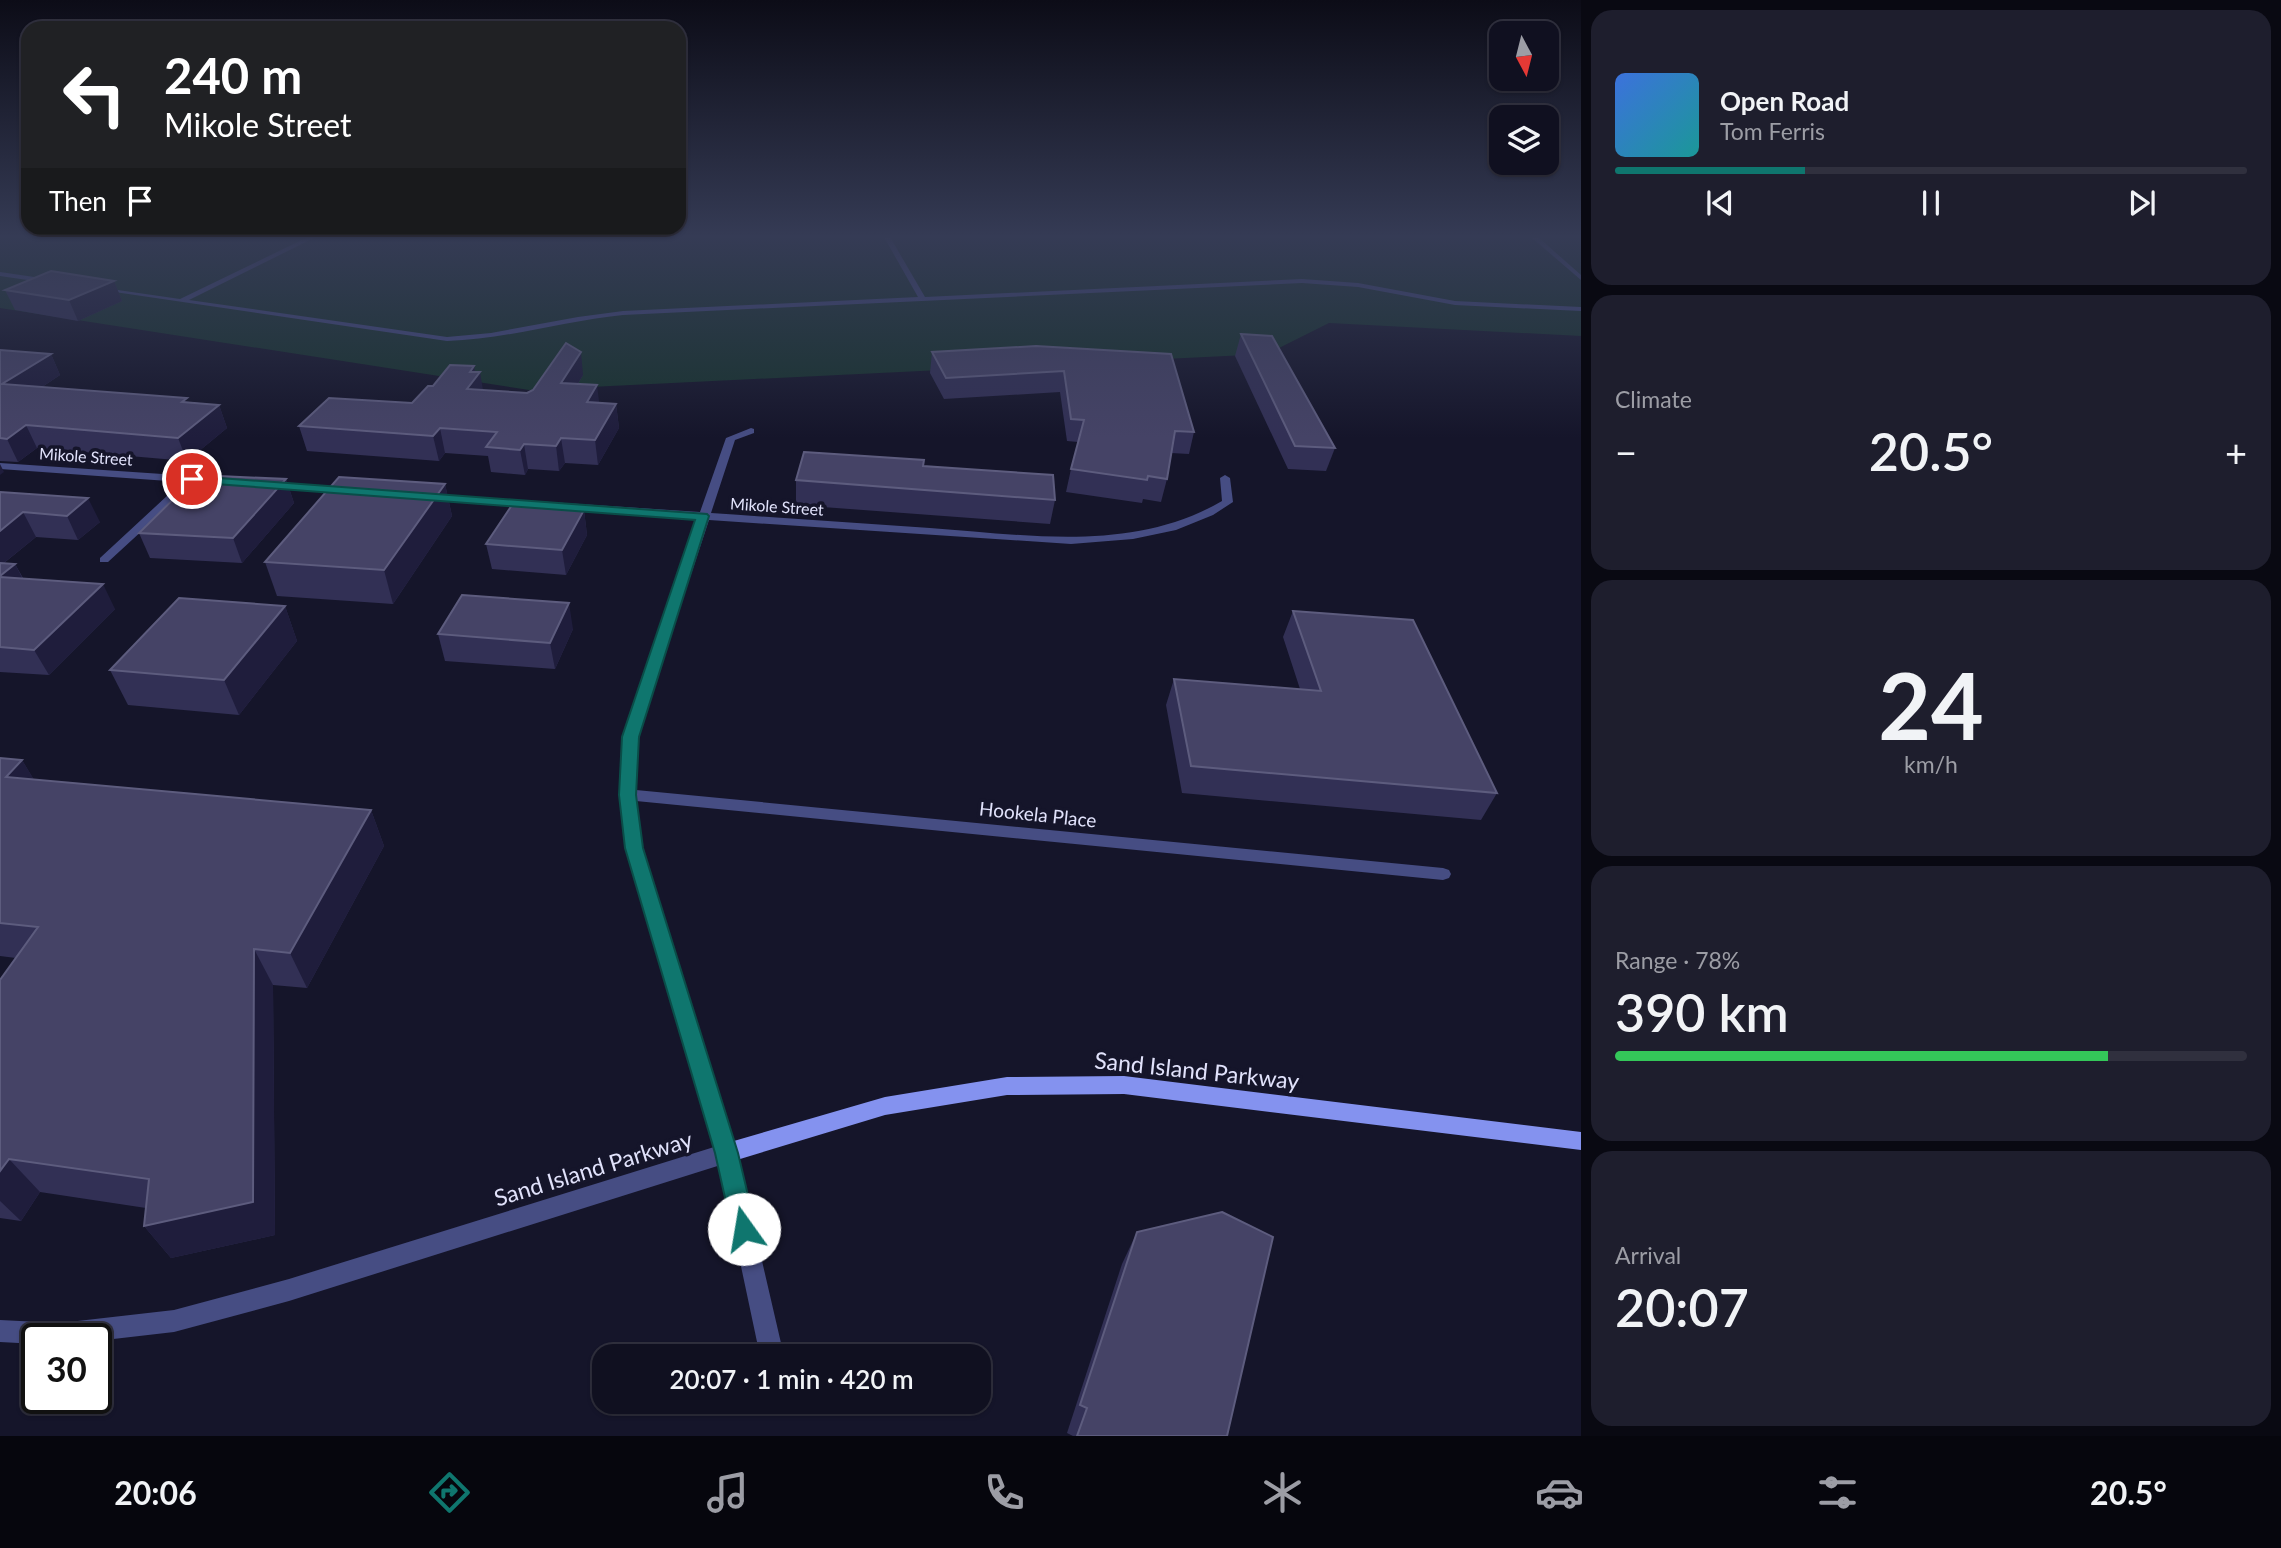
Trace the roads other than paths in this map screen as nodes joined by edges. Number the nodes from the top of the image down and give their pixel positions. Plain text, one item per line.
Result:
1 (195, 304) edge
2 (833, 304) edge
3 (1476, 304) edge
4 (1581, 309) edge
5 (751, 431) dead end
6 (0, 466) edge
7 (1226, 478) dead end
8 (192, 479) junction
9 (220, 481) edge
10 (261, 484) edge
11 (358, 491) edge
12 (413, 495) edge
13 (703, 516) junction
14 (104, 560) dead end
15 (628, 795) junction
16 (1443, 874) dead end
17 (1581, 1141) edge
18 (727, 1153) junction
19 (0, 1331) edge
20 (769, 1344) edge

1 - 2 lane
3 - 4 lane
5 - 13 street
6 - 8 street, Mikole Street
7 - 13 street, Mikole Street
8 - 9 street, Mikole Street
8 - 14 street
10 - 11 street
12 - 13 street, Mikole Street
13 - 15 street
15 - 16 street, Hookela Place
15 - 18 street
17 - 18 main road, Sand Island Parkway
18 - 19 street, Sand Island Parkway
18 - 20 street

